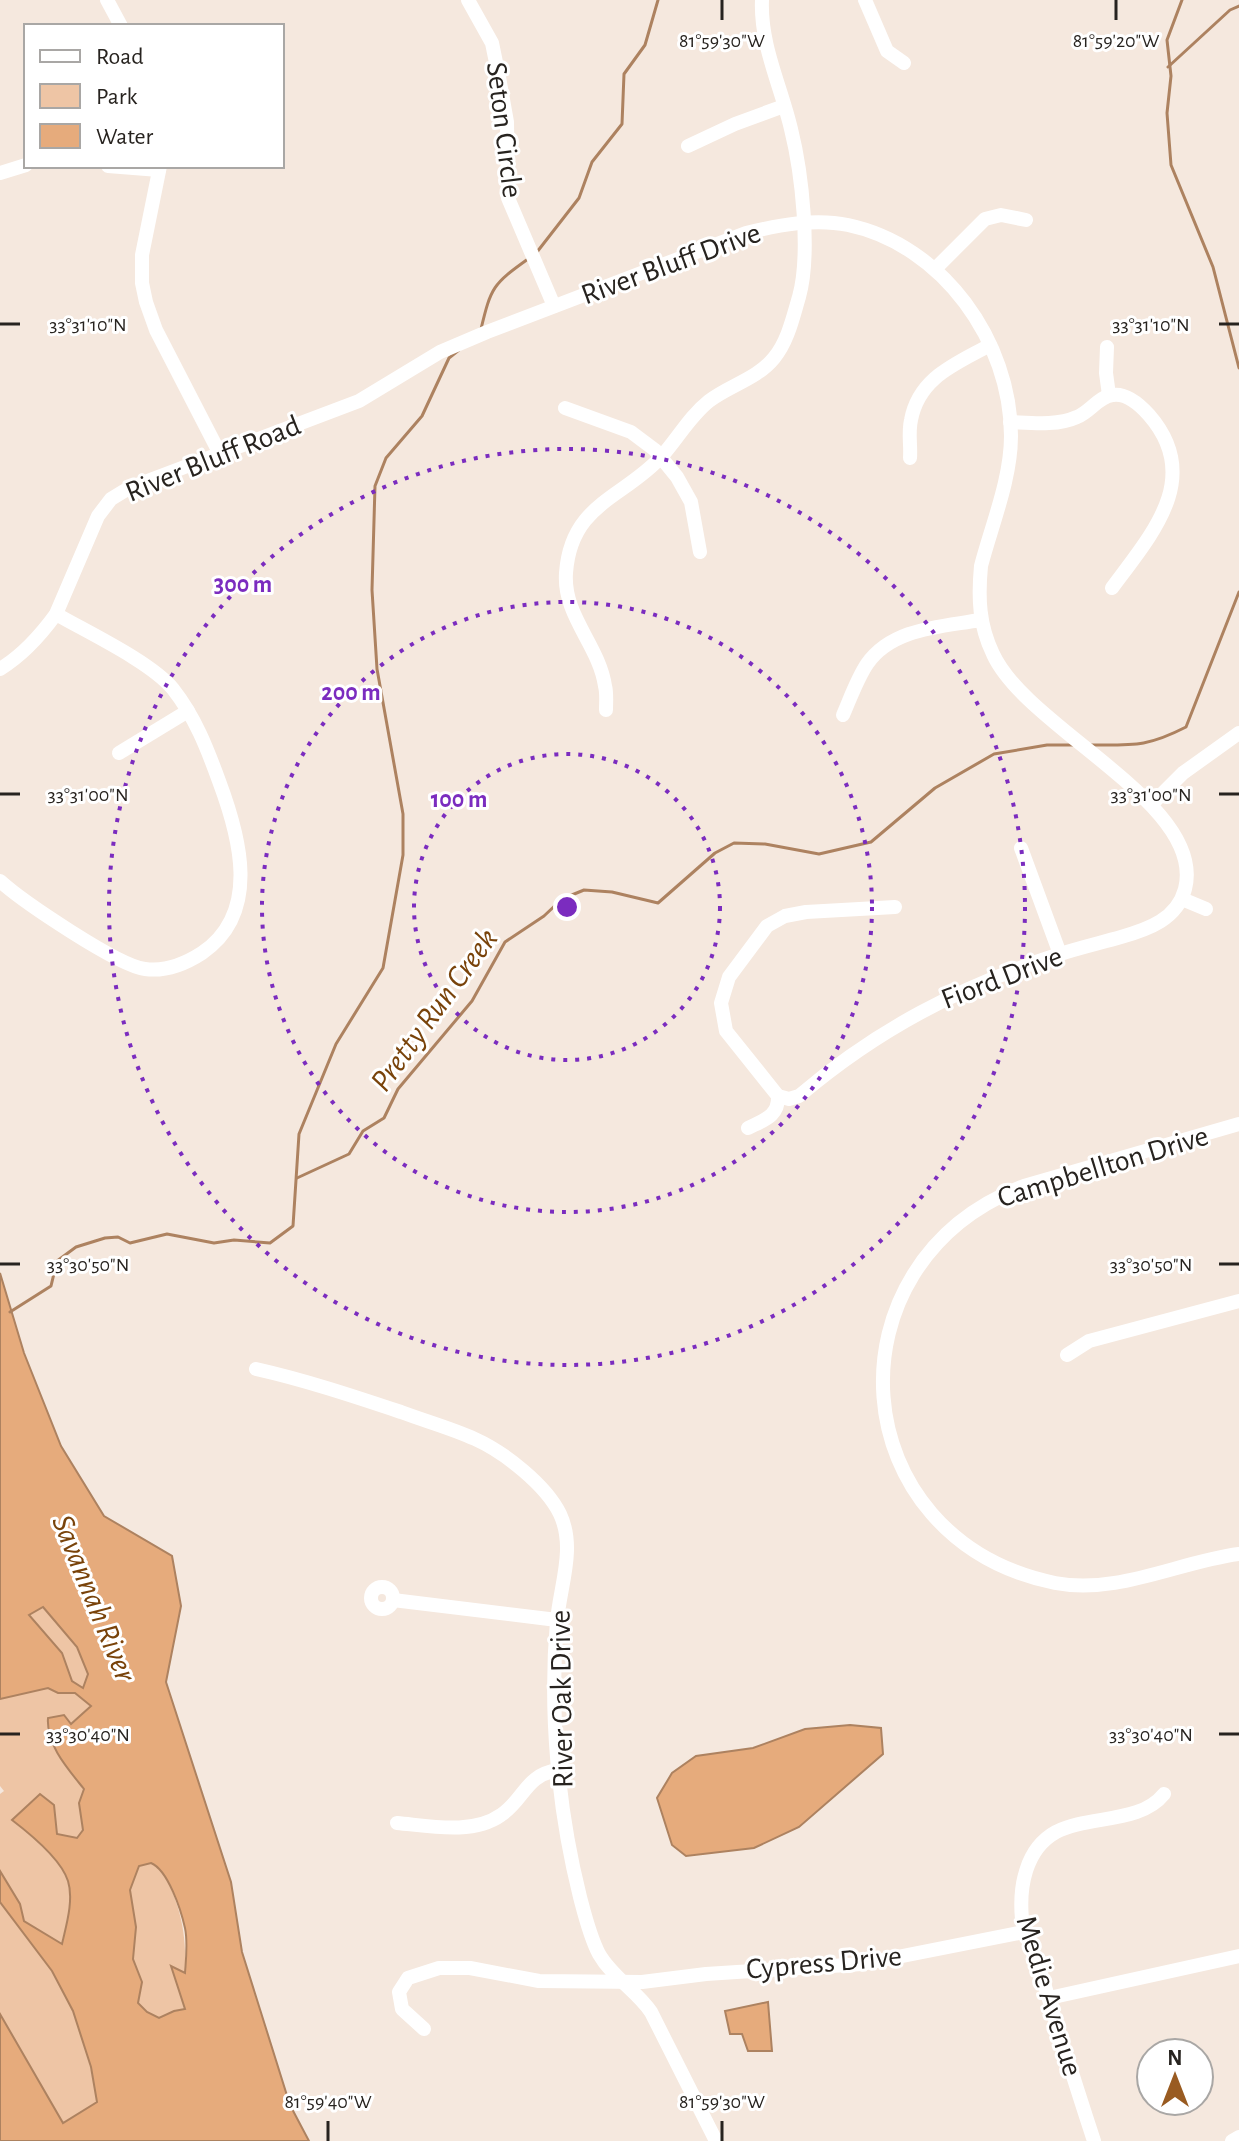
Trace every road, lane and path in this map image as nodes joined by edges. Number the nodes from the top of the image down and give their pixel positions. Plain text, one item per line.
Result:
1 (107, 0) edge
2 (468, 0) edge
3 (762, 0) edge
4 (865, 0) edge
5 (120, 24) edge
6 (904, 63) dead end
7 (784, 106) junction
8 (688, 146) dead end
9 (24, 166) edge
10 (160, 168) edge
11 (0, 173) edge
12 (1026, 220) dead end
13 (803, 223) junction
14 (935, 269) junction
15 (554, 306) junction
16 (990, 345) junction
17 (1107, 347) dead end
18 (388, 385) joint
19 (1109, 395) junction
20 (565, 408) dead end
21 (1010, 422) junction
22 (220, 454) junction
23 (660, 458) junction
24 (910, 458) dead end
25 (700, 552) dead end
26 (1112, 588) dead end
27 (56, 614) junction
28 (980, 620) junction
29 (0, 669) edge
30 (606, 710) dead end
31 (188, 711) junction
32 (843, 715) dead end
33 (1239, 733) edge
34 (119, 753) dead end
35 (1152, 804) junction
36 (1021, 848) dead end
37 (0, 881) edge
38 (1182, 899) junction
39 (895, 907) dead end
40 (1206, 909) dead end
41 (1060, 954) junction
42 (778, 1096) junction
43 (1239, 1124) edge
44 (748, 1128) dead end
45 (1239, 1301) edge
46 (1067, 1355) dead end
47 (256, 1369) dead end
48 (1239, 1554) edge
49 (393, 1600) dead end
50 (557, 1620) junction
51 (558, 1770) junction
52 (1164, 1794) dead end
53 (397, 1823) dead end
54 (1024, 1932) junction
55 (1239, 1956) edge
56 (622, 1982) junction
57 (1049, 1998) junction
58 (424, 2029) dead end
59 (1239, 2137) edge
60 (716, 2141) edge
61 (1094, 2141) edge
62 (1232, 2141) edge

1 - 5 street
2 - 15 street, Seton Circle
3 - 7 street
4 - 6 street
7 - 8 street
7 - 13 street
9 - 11 street
10 - 22 street
12 - 14 street
13 - 14 street, River Bluff Drive
13 - 15 street, River Bluff Drive
13 - 23 street
14 - 16 street, River Bluff Drive
15 - 18 street, River Bluff Drive
16 - 21 street, River Bluff Drive
16 - 24 street
17 - 19 street
18 - 22 street, River Bluff Road
19 - 21 street
19 - 26 street
20 - 23 street
21 - 28 street, River Bluff Drive
22 - 27 street, River Bluff Road
23 - 25 street
23 - 30 street
27 - 29 street, River Bluff Road
27 - 31 street
28 - 32 street
28 - 35 street, River Bluff Drive
31 - 34 street
31 - 37 street
33 - 35 street
35 - 38 street
36 - 41 street
38 - 40 street
38 - 41 street, Fiord Drive
39 - 42 street
41 - 42 street, Fiord Drive
42 - 44 street
43 - 48 street, Campbellton Drive
45 - 46 street
47 - 50 street, River Oak Drive
49 - 50 street
50 - 51 street, River Oak Drive
51 - 53 street
51 - 56 street, River Oak Drive
52 - 54 street, Medie Avenue
54 - 56 street, Cypress Drive
54 - 57 street, Medie Avenue
55 - 57 street
56 - 58 street, Cypress Drive
56 - 60 street, River Oak Drive
57 - 61 street, Medie Avenue
59 - 62 street

